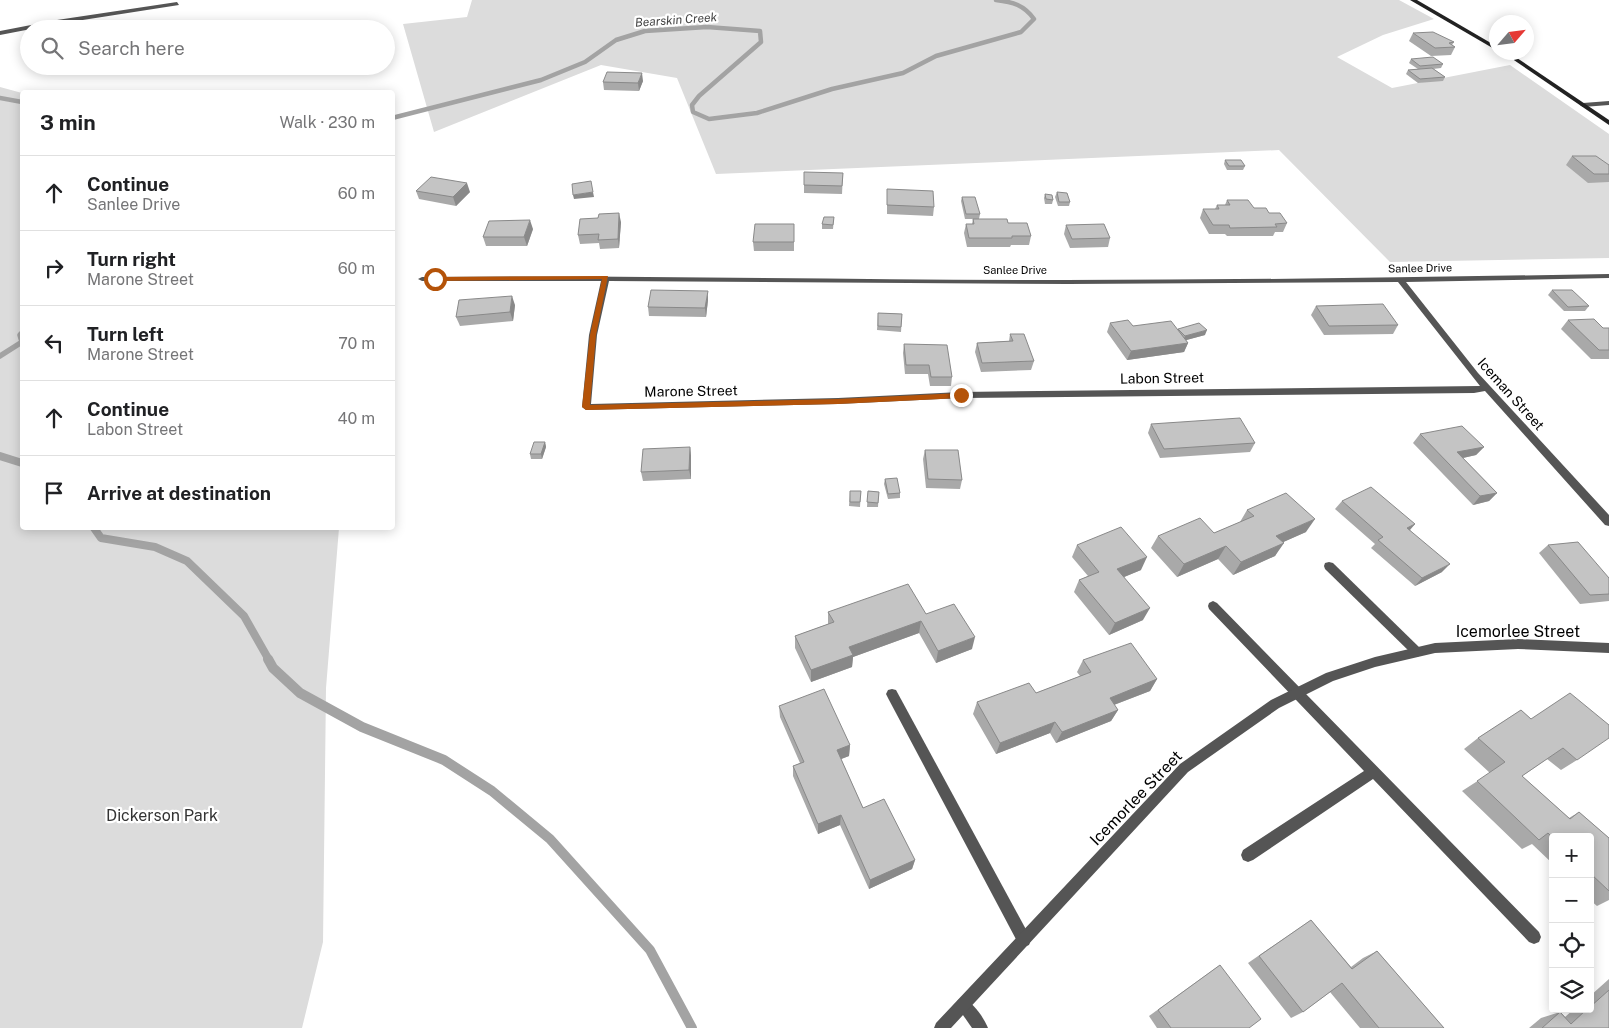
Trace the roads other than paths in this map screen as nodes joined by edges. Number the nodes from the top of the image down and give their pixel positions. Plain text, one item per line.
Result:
1 (1413, 0) edge
2 (178, 4) dead end
3 (70, 20) edge
4 (20, 29) edge
5 (0, 33) edge
6 (1489, 44) edge
7 (1516, 60) edge
8 (1609, 103) edge
9 (1583, 105) junction
10 (1609, 123) edge
11 (1609, 276) edge
12 (606, 278) junction
13 (422, 279) dead end
14 (1400, 279) junction
15 (1486, 388) junction
16 (838, 402) joint
17 (1609, 522) edge
18 (1329, 566) dead end
19 (1213, 606) dead end
20 (1609, 648) edge
21 (1417, 652) junction
22 (1297, 693) junction
23 (892, 694) dead end
24 (1373, 772) junction
25 (1248, 856) dead end
26 (1534, 937) dead end
27 (1024, 940) junction
28 (963, 1005) junction
29 (941, 1028) edge
30 (981, 1028) edge

1 - 6 main road
2 - 3 street
4 - 5 street
7 - 9 main road
8 - 9 street
9 - 10 main road
11 - 14 street, Sanlee Drive
12 - 13 street, Sanlee Drive
12 - 14 street, Sanlee Drive
12 - 16 street, Marone Street
14 - 15 street, Iceman Street
15 - 16 street, Labon Street
15 - 17 street, Iceman Street
18 - 21 street
19 - 22 street
20 - 21 street, Icemorlee Street
21 - 22 street, Icemorlee Street
22 - 24 street
22 - 27 street, Icemorlee Street
23 - 27 street
24 - 25 street
24 - 26 street
27 - 28 street, Icemorlee Street
28 - 29 street, Icemorlee Street
28 - 30 street

